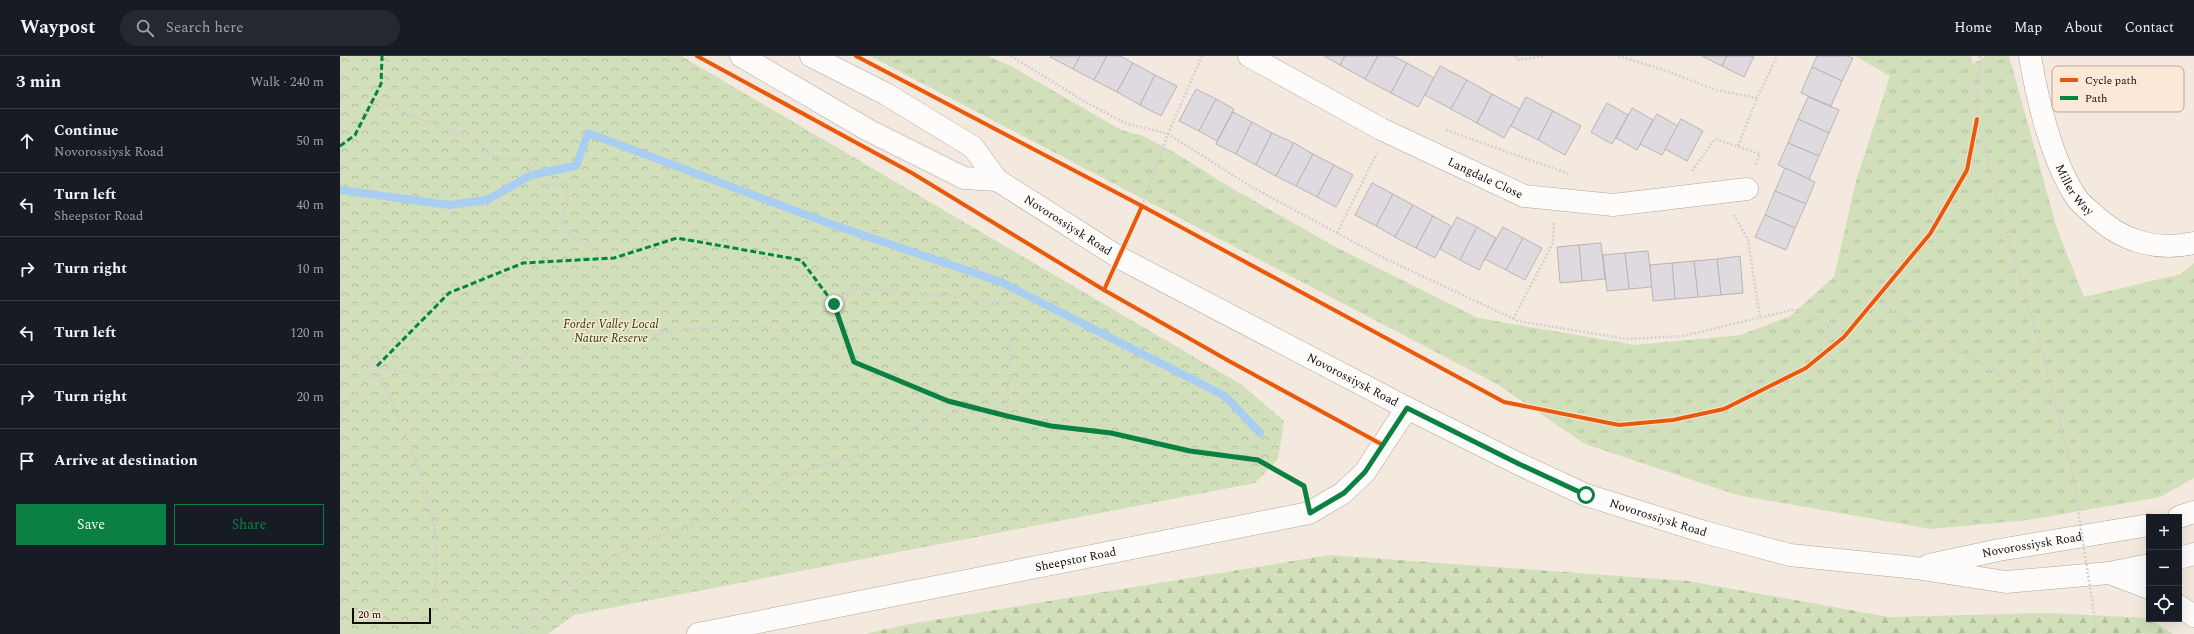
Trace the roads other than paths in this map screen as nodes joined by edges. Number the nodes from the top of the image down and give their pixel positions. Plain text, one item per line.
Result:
1 (740, 56) edge
2 (811, 56) edge
3 (1249, 56) edge
4 (2030, 56) edge
5 (997, 180) junction
6 (1747, 189) dead end
7 (2194, 243) edge
8 (1407, 408) junction
9 (2194, 512) edge
10 (2182, 516) edge
11 (2146, 526) edge
12 (2194, 554) edge
13 (2182, 557) edge
14 (2146, 566) edge
15 (1916, 568) junction
16 (2109, 572) junction
17 (2146, 587) edge
18 (2182, 608) edge
19 (2194, 616) edge
20 (698, 634) edge

1 - 5 main road, Novorossiysk Road
2 - 5 main road, Novorossiysk Road
3 - 6 main road, Langdale Close
4 - 7 main road, Miller Way
5 - 8 main road, Novorossiysk Road
8 - 15 main road, Novorossiysk Road
8 - 20 main road, Sheepstor Road
9 - 10 main road
11 - 15 main road, Novorossiysk Road
12 - 13 main road
14 - 16 main road, Novorossiysk Road
15 - 16 main road, Novorossiysk Road
16 - 17 main road
18 - 19 main road

